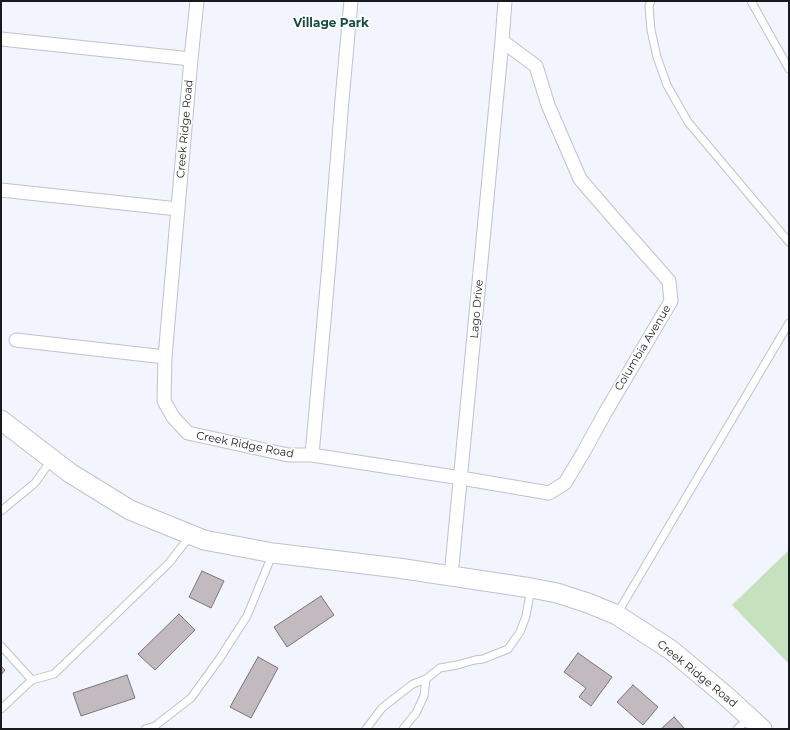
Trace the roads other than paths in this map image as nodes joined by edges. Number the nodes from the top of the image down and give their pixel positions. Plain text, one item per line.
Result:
1 (197, 1) edge
2 (351, 1) edge
3 (505, 1) edge
4 (651, 1) edge
5 (751, 1) edge
6 (1, 39) edge
7 (502, 41) junction
8 (191, 59) junction
9 (789, 69) edge
10 (1, 190) edge
11 (178, 209) junction
12 (789, 242) edge
13 (789, 323) edge
14 (16, 340) dead end
15 (165, 357) junction
16 (1, 420) edge
17 (312, 455) junction
18 (52, 459) junction
19 (461, 478) junction
20 (1, 511) edge
21 (190, 534) junction
22 (274, 553) junction
23 (451, 576) junction
24 (531, 588) junction
25 (617, 615) junction
26 (1, 646) edge
27 (426, 679) junction
28 (32, 680) junction
29 (1, 709) edge
30 (750, 725) edge
31 (145, 729) edge
32 (366, 729) edge
33 (403, 729) edge

1 - 8 street, Creek Ridge Road
2 - 17 street
3 - 7 street
4 - 12 lane
5 - 9 lane
6 - 8 street
7 - 19 street, Lago Drive
7 - 19 street, Columbia Avenue
8 - 11 street, Creek Ridge Road
10 - 11 street
11 - 15 street, Creek Ridge Road
13 - 25 lane
14 - 15 street
15 - 17 street, Creek Ridge Road
16 - 18 main road, Creek Ridge Road
17 - 19 street, Columbia Avenue
18 - 20 lane
18 - 21 main road, Creek Ridge Road
19 - 23 street, Lago Drive
21 - 22 main road, Creek Ridge Road
21 - 28 lane
22 - 23 main road, Creek Ridge Road
22 - 31 lane
23 - 24 main road, Creek Ridge Road
24 - 25 main road, Creek Ridge Road
24 - 27 lane
25 - 30 main road, Creek Ridge Road
26 - 28 lane
27 - 32 lane
27 - 33 lane
28 - 29 lane

